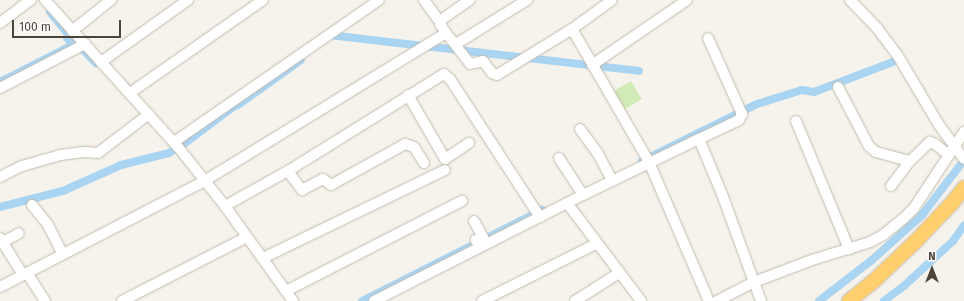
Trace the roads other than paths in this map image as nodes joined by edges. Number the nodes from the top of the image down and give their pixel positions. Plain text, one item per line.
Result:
1 (31, 0) edge
2 (45, 0) edge
3 (111, 0) edge
4 (188, 0) edge
5 (263, 0) edge
6 (379, 0) edge
7 (424, 0) edge
8 (470, 0) edge
9 (527, 0) edge
10 (612, 0) edge
11 (688, 0) edge
12 (850, 0) edge
13 (440, 22) junction
14 (0, 23) edge
15 (572, 28) junction
16 (70, 29) junction
17 (446, 33) junction
18 (708, 38) dead end
19 (85, 44) junction
20 (456, 44) junction
21 (101, 62) junction
22 (592, 65) junction
23 (838, 87) dead end
24 (0, 88) edge
25 (130, 94) junction
26 (408, 95) junction
27 (149, 114) junction
28 (796, 121) dead end
29 (580, 129) dead end
30 (964, 132) edge
31 (699, 139) junction
32 (469, 143) dead end
33 (176, 144) junction
34 (953, 150) junction
35 (559, 158) dead end
36 (647, 158) junction
37 (964, 159) edge
38 (910, 161) junction
39 (424, 163) dead end
40 (445, 170) dead end
41 (288, 171) junction
42 (610, 176) junction
43 (0, 177) edge
44 (206, 180) junction
45 (891, 186) dead end
46 (964, 188) edge
47 (580, 191) junction
48 (964, 198) edge
49 (462, 201) dead end
50 (567, 203) junction
51 (32, 205) dead end
52 (225, 206) junction
53 (538, 213) junction
54 (474, 222) dead end
55 (19, 233) dead end
56 (247, 237) junction
57 (1, 240) edge
58 (596, 244) junction
59 (480, 247) junction
60 (849, 249) junction
61 (63, 254) junction
62 (263, 258) junction
63 (25, 274) junction
64 (619, 274) junction
65 (754, 282) junction
66 (0, 287) edge
67 (286, 291) junction
68 (635, 299) edge
69 (45, 301) edge
70 (122, 301) edge
71 (293, 301) edge
72 (374, 301) edge
73 (482, 301) edge
74 (575, 301) edge
75 (709, 301) edge
76 (717, 301) edge
77 (761, 301) edge
78 (849, 301) edge
79 (857, 301) edge

1 - 14 street
2 - 16 street
3 - 16 street
4 - 21 street
5 - 25 street
6 - 33 street
7 - 13 street
8 - 13 street
9 - 20 street
10 - 15 street
11 - 22 street
12 - 34 street
13 - 17 street
15 - 20 street
15 - 22 street
16 - 19 street
17 - 20 street
17 - 44 street
18 - 31 street
19 - 21 street
19 - 24 street
21 - 25 street
22 - 36 street
23 - 38 street
25 - 27 street
26 - 32 street
26 - 41 street
26 - 53 street
27 - 33 street
27 - 43 street
28 - 60 street
29 - 42 street
30 - 34 street
31 - 36 street
31 - 65 street
33 - 44 street
34 - 37 street
34 - 38 street
34 - 60 street
35 - 47 street
36 - 42 street
36 - 75 street
38 - 45 street
39 - 41 street
40 - 62 street
41 - 52 street
42 - 47 street
44 - 52 street
44 - 61 street
46 - 78 highway
47 - 50 street
48 - 79 highway
49 - 67 street
50 - 53 street
50 - 58 street
51 - 61 street
52 - 56 street
53 - 59 street
54 - 59 street
55 - 57 street
56 - 62 street
56 - 70 street
57 - 63 street
58 - 64 street
58 - 73 street
59 - 72 street
60 - 65 street
61 - 63 street
62 - 67 street
63 - 66 street
63 - 69 street
64 - 68 street
64 - 74 street
65 - 76 street
65 - 77 street
67 - 71 street

